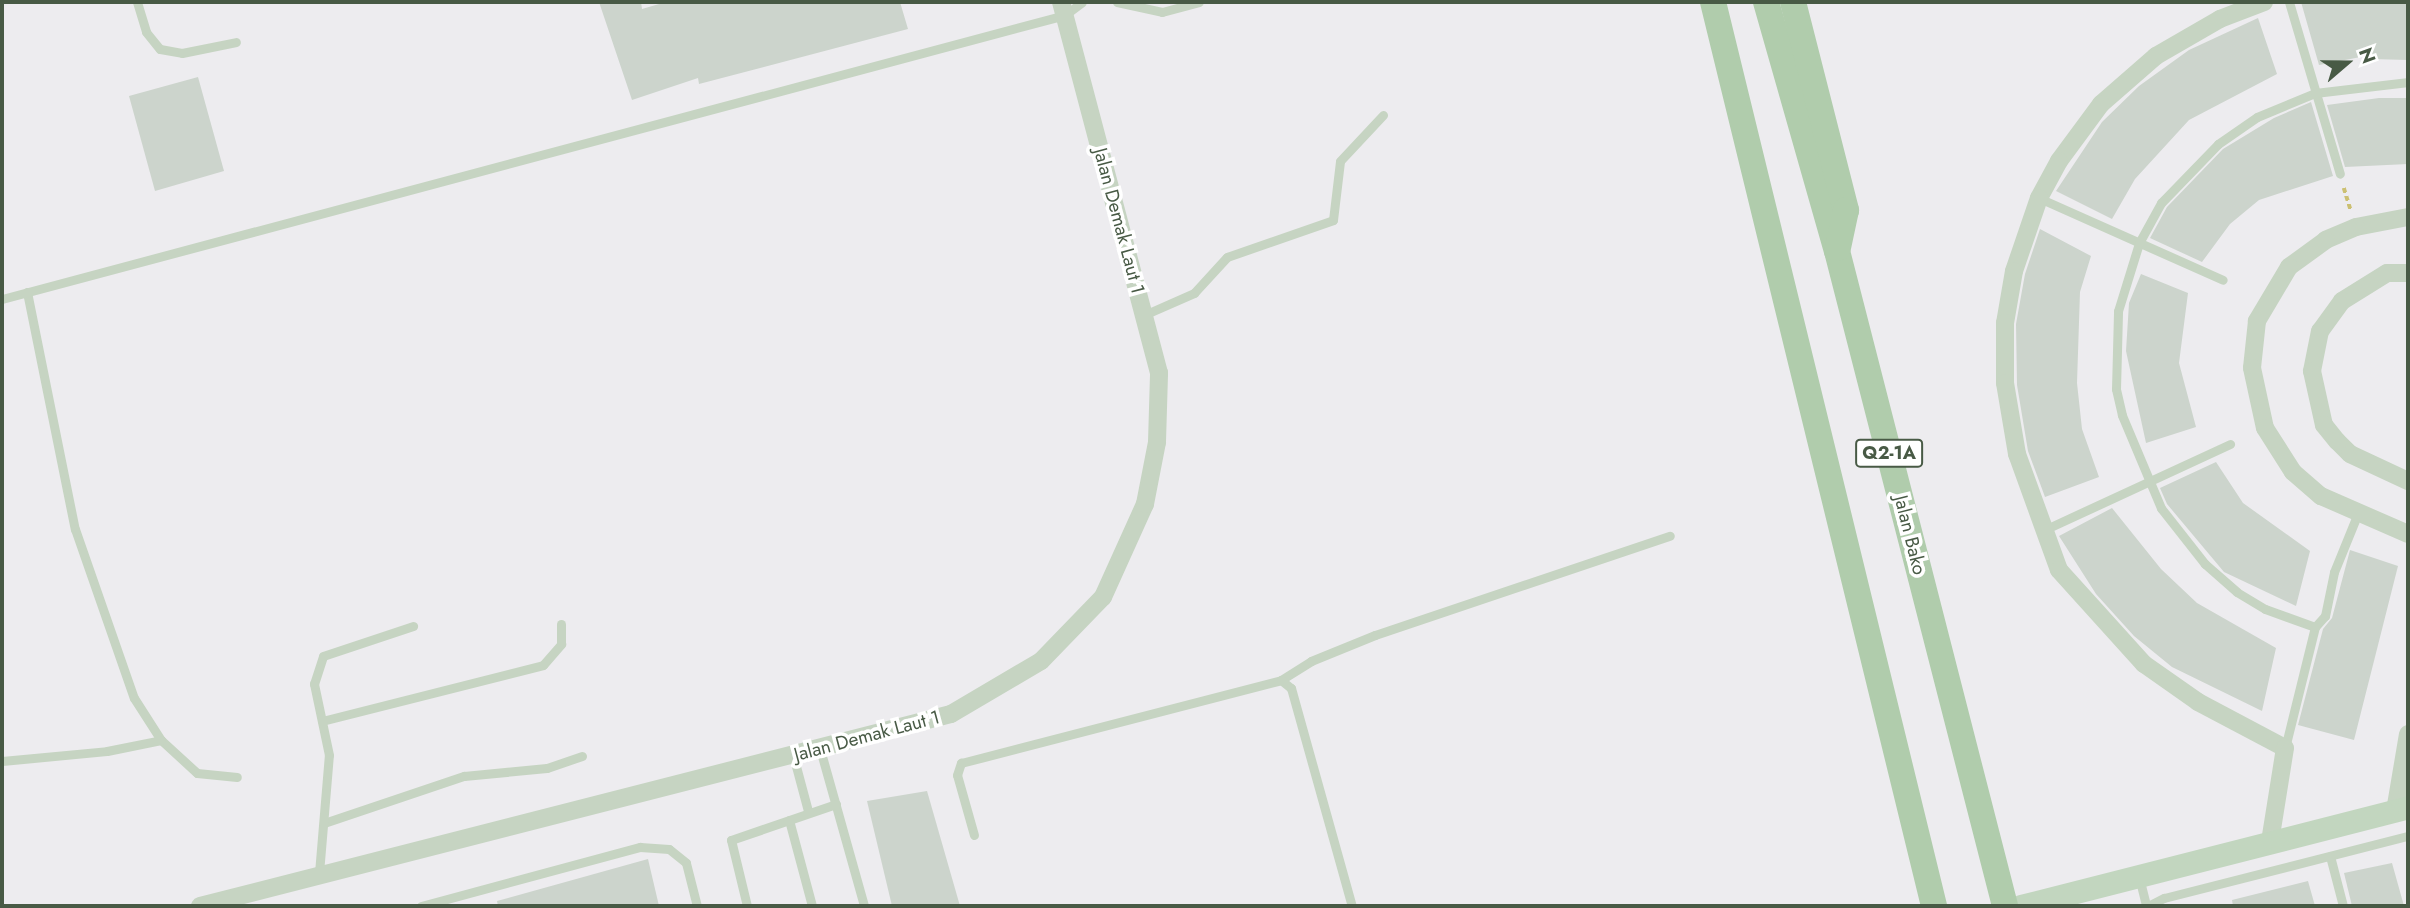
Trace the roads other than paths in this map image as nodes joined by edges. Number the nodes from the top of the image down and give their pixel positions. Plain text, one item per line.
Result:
1 (137, 2) edge
2 (1082, 2) edge
3 (1117, 2) edge
4 (1199, 2) edge
5 (1696, 2) edge
6 (1713, 2) edge
7 (1766, 2) edge
8 (1793, 2) edge
9 (2264, 2) edge
10 (2289, 2) edge
11 (1063, 8) edge
12 (236, 41) dead end
13 (2408, 82) edge
14 (2315, 93) junction
15 (1383, 115) dead end
16 (2340, 174) road end
17 (2039, 198) junction
18 (2408, 217) edge
19 (2139, 243) junction
20 (1837, 251) junction
21 (1781, 270) junction
22 (2408, 273) edge
23 (2223, 280) dead end
24 (27, 292) junction
25 (2, 299) edge
26 (1144, 315) junction
27 (2230, 444) dead end
28 (2408, 481) edge
29 (2147, 482) junction
30 (2358, 513) junction
31 (2042, 530) junction
32 (2408, 534) edge
33 (1670, 536) dead end
34 (561, 624) dead end
35 (413, 626) dead end
36 (2315, 626) junction
37 (1281, 680) junction
38 (322, 721) junction
39 (2408, 734) edge
40 (161, 740) junction
41 (820, 748) junction
42 (2285, 748) junction
43 (793, 755) junction
44 (582, 756) dead end
45 (2, 761) edge
46 (237, 777) dead end
47 (836, 804) junction
48 (2401, 809) edge
49 (808, 811) junction
50 (789, 820) junction
51 (324, 823) junction
52 (974, 835) dead end
53 (2408, 836) edge
54 (2270, 842) junction
55 (2330, 856) junction
56 (319, 873) junction
57 (2139, 876) junction
58 (200, 906) edge
59 (421, 906) edge
60 (697, 906) edge
61 (747, 906) edge
62 (812, 906) edge
63 (864, 906) edge
64 (1352, 906) edge
65 (1934, 906) edge
66 (2005, 906) edge
67 (2021, 906) edge
68 (2147, 906) edge
69 (2343, 906) edge

1 - 12 lane
2 - 11 lane
3 - 4 lane
5 - 21 main road
6 - 21 main road
7 - 20 main road, Jalan Bako / Q2-1A
8 - 20 main road
9 - 17 street
10 - 14 lane
11 - 24 lane
11 - 26 street, Jalan Demak Laut 1
13 - 14 lane
14 - 16 lane
14 - 19 lane
15 - 26 lane
17 - 19 lane
17 - 31 street
18 - 30 street
19 - 23 lane
19 - 29 lane
20 - 66 main road, Jalan Bako / Q2-1A
21 - 65 main road
22 - 28 street
24 - 25 lane
24 - 40 lane
26 - 41 street, Jalan Demak Laut 1
27 - 29 lane
29 - 31 lane
29 - 36 lane
30 - 32 street
30 - 36 lane
31 - 42 street
33 - 37 lane
34 - 38 lane
35 - 38 lane
36 - 42 lane
37 - 52 lane
37 - 64 lane
38 - 51 lane
39 - 48 street
40 - 45 lane
40 - 46 lane
41 - 43 street, Jalan Demak Laut 1
41 - 47 lane
42 - 54 street
43 - 49 lane
43 - 56 street, Jalan Demak Laut 1
44 - 51 lane
47 - 49 lane
47 - 63 lane
48 - 54 street
49 - 50 lane
50 - 61 lane
50 - 62 lane
51 - 56 lane
53 - 55 lane
54 - 57 street
55 - 68 lane
55 - 69 lane
56 - 58 street, Jalan Demak Laut 1
57 - 67 street
57 - 68 lane
59 - 60 lane

